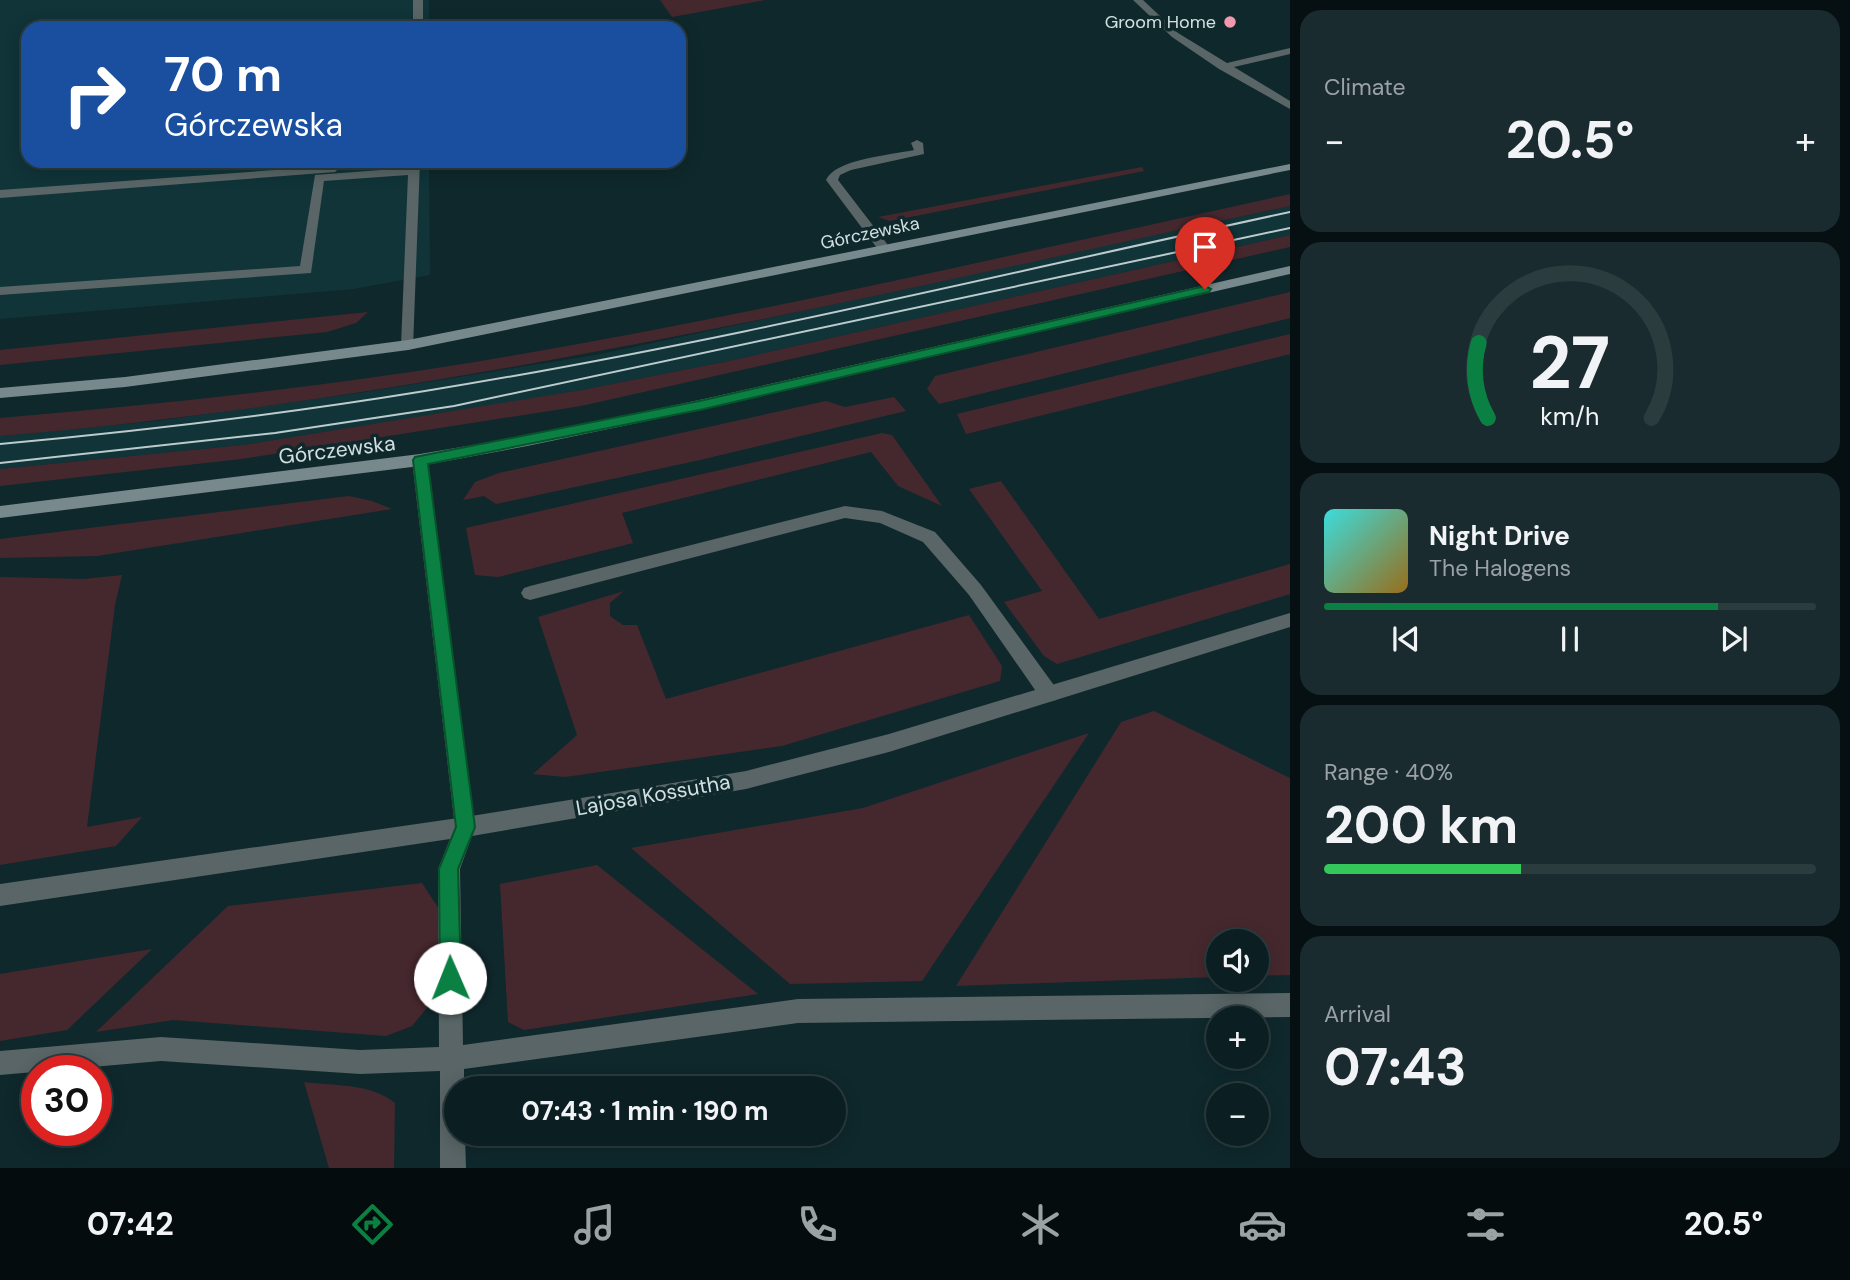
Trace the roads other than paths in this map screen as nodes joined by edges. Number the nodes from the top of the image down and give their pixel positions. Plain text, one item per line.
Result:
1 (418, 0) edge
2 (1138, 0) edge
3 (418, 21) edge
4 (1290, 51) edge
5 (1223, 67) junction
6 (1290, 106) edge
7 (917, 143) dead end
8 (1290, 167) edge
9 (378, 168) edge
10 (392, 168) edge
11 (414, 168) edge
12 (0, 194) edge
13 (885, 249) junction
14 (1290, 270) edge
15 (0, 291) edge
16 (408, 345) junction
17 (0, 393) edge
18 (420, 460) junction
19 (0, 512) edge
20 (530, 593) dead end
21 (1290, 620) edge
22 (1049, 694) junction
23 (465, 827) junction
24 (0, 895) edge
25 (1290, 1005) edge
26 (452, 1059) junction
27 (0, 1063) edge
28 (453, 1168) edge

1 - 3 street
2 - 5 street
4 - 5 street
5 - 6 street
7 - 13 street
8 - 13 main road, Górczewska
9 - 12 street
10 - 15 street
11 - 16 street
13 - 16 main road, Górczewska
14 - 18 main road, Górczewska
16 - 17 main road, Górczewska
18 - 19 main road, Górczewska
18 - 23 street
20 - 22 street
21 - 22 street, Lajosa Kossutha
22 - 23 street, Lajosa Kossutha
23 - 24 street, Lajosa Kossutha
23 - 26 street
25 - 26 street
26 - 27 street
26 - 28 street

